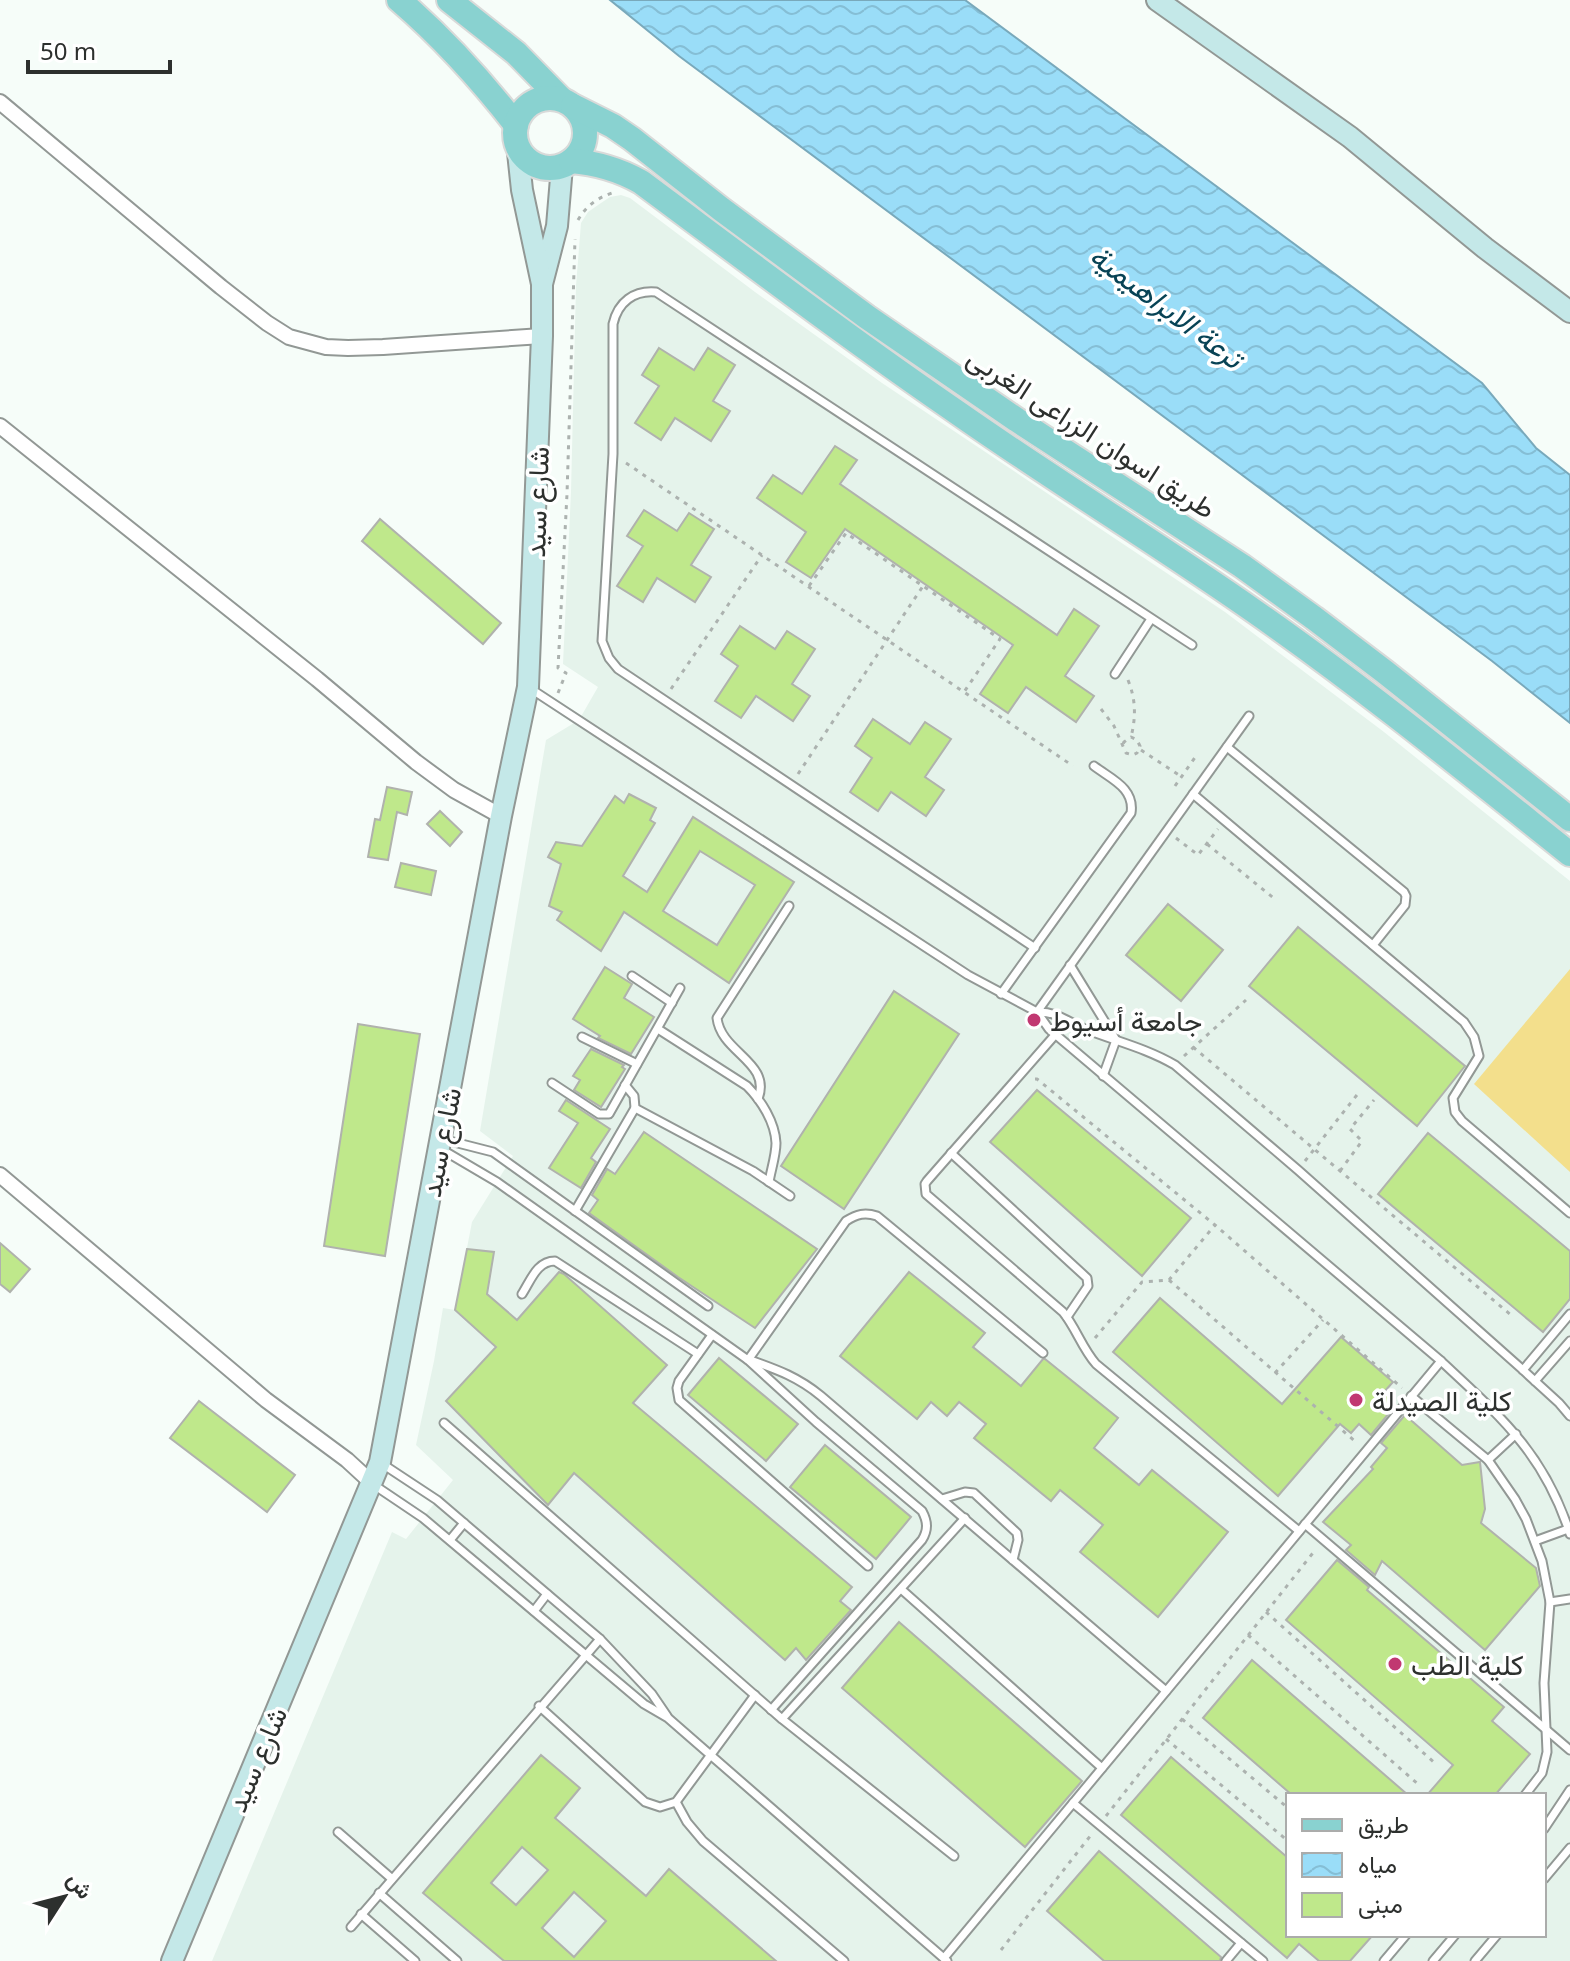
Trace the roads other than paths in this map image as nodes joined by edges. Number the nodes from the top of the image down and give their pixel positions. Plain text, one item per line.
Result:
1 (399, 0) edge
2 (449, 0) edge
3 (1157, 0) edge
4 (0, 102) edge
5 (567, 103) junction
6 (516, 134) junction
7 (567, 163) junction
8 (542, 284) junction
9 (1570, 312) edge
10 (542, 336) junction
11 (0, 426) edge
12 (1151, 619) junction
13 (1192, 645) dead end
14 (1117, 670) road end
15 (528, 687) junction
16 (1249, 716) dead end
17 (1227, 747) junction
18 (1094, 766) dead end
19 (1193, 794) junction
20 (501, 816) junction
21 (1570, 819) edge
22 (1570, 854) edge
23 (789, 906) dead end
24 (1373, 945) junction
25 (1035, 948) junction
26 (1070, 965) junction
27 (632, 976) dead end
28 (680, 988) dead end
29 (1001, 994) junction
30 (672, 1003) junction
31 (1037, 1012) junction
32 (658, 1029) junction
33 (1055, 1035) junction
34 (582, 1037) dead end
35 (1116, 1040) junction
36 (637, 1064) junction
37 (1103, 1076) junction
38 (552, 1083) dead end
39 (625, 1085) junction
40 (758, 1099) junction
41 (635, 1108) junction
42 (440, 1143) junction
43 (951, 1153) junction
44 (0, 1175) edge
45 (769, 1182) junction
46 (790, 1196) dead end
47 (575, 1211) junction
48 (1570, 1213) edge
49 (522, 1294) dead end
50 (708, 1306) dead end
51 (1570, 1314) edge
52 (1067, 1317) junction
53 (712, 1335) junction
54 (1570, 1341) edge
55 (1043, 1353) dead end
56 (698, 1354) junction
57 (748, 1360) junction
58 (1441, 1361) junction
59 (1523, 1370) junction
60 (1535, 1381) junction
61 (1411, 1396) junction
62 (1570, 1416) edge
63 (444, 1423) dead end
64 (1516, 1434) junction
65 (347, 1460) junction
66 (1488, 1460) junction
67 (380, 1462) junction
68 (372, 1483) junction
69 (942, 1499) junction
70 (965, 1518) junction
71 (464, 1523) junction
72 (1305, 1524) junction
73 (1299, 1531) junction
74 (1569, 1531) edge
75 (450, 1540) junction
76 (1535, 1541) junction
77 (1013, 1560) junction
78 (868, 1566) dead end
79 (901, 1589) junction
80 (547, 1594) junction
81 (1570, 1599) edge
82 (1550, 1602) junction
83 (534, 1611) junction
84 (600, 1639) junction
85 (585, 1654) junction
86 (1166, 1691) junction
87 (755, 1695) junction
88 (539, 1706) junction
89 (771, 1710) junction
90 (668, 1718) junction
91 (782, 1719) junction
92 (1547, 1730) junction
93 (1570, 1750) edge
94 (711, 1754) junction
95 (1102, 1768) junction
96 (1570, 1790) edge
97 (1527, 1793) edge
98 (676, 1802) junction
99 (1073, 1803) junction
100 (1567, 1804) edge
101 (1546, 1827) edge
102 (338, 1832) dead end
103 (1570, 1848) edge
104 (954, 1856) dead end
105 (1546, 1877) edge
106 (391, 1878) junction
107 (379, 1893) junction
108 (361, 1914) junction
109 (351, 1927) dead end
110 (1404, 1937) edge
111 (1453, 1937) edge
112 (1495, 1937) edge
113 (1241, 1943) junction
114 (945, 1959) edge
115 (172, 1961) edge
116 (415, 1961) edge
117 (457, 1961) edge
118 (844, 1961) edge
119 (1226, 1961) edge
120 (1263, 1961) edge
121 (1384, 1961) edge
122 (1433, 1961) edge
123 (1475, 1961) edge

1 - 6 main road
2 - 5 main road, طريق اسوان الزراعى الغربى
3 - 9 main road
4 - 10 street
5 - 6 main road
5 - 7 main road
5 - 21 main road, طريق اسوان الزراعى الغربى
6 - 7 main road
6 - 8 main road, شارع سيد
7 - 8 main road, شارع سيد
7 - 22 main road, طريق اسوان الزراعى الغربى
8 - 10 main road, شارع سيد
10 - 15 main road, شارع سيد
11 - 20 street
12 - 13 lane
12 - 14 lane
12 - 25 lane
15 - 20 main road, شارع سيد
15 - 29 lane
16 - 17 lane
17 - 19 lane
17 - 24 lane
18 - 25 lane
19 - 24 lane
19 - 26 lane
20 - 42 main road, شارع سيد
23 - 40 lane
24 - 48 lane
25 - 29 lane
26 - 31 lane
26 - 35 lane
27 - 30 lane
28 - 30 lane
29 - 31 lane
30 - 32 lane
31 - 33 lane
31 - 35 lane
32 - 36 lane
32 - 40 lane
33 - 37 lane
33 - 43 lane
34 - 36 lane
35 - 37 lane
35 - 59 lane
36 - 39 lane
37 - 58 lane
38 - 39 lane
39 - 41 lane
40 - 45 lane
41 - 45 lane
41 - 47 lane
42 - 47 lane
42 - 53 lane
42 - 67 main road, شارع سيد
43 - 52 lane
43 - 52 lane
44 - 65 street
45 - 46 lane
47 - 50 lane
49 - 56 lane
51 - 59 lane
52 - 73 lane
53 - 56 lane
53 - 57 lane
54 - 60 lane
55 - 57 lane
56 - 78 lane
57 - 69 lane
57 - 89 lane
58 - 61 lane
58 - 64 lane
59 - 60 lane
60 - 62 lane
61 - 66 lane
61 - 72 lane
63 - 87 lane
64 - 66 lane
64 - 74 lane
65 - 67 street
65 - 68 street
66 - 76 lane
67 - 68 main road, شارع سيد
67 - 71 lane
68 - 75 lane
68 - 115 main road, شارع سيد
69 - 70 lane
69 - 77 lane
70 - 77 lane
70 - 79 lane
71 - 75 lane
71 - 80 lane
72 - 73 lane
72 - 92 lane
73 - 86 lane
74 - 76 lane
75 - 83 lane
76 - 82 lane
77 - 86 lane
79 - 91 lane
79 - 95 lane
80 - 83 lane
80 - 84 lane
81 - 82 lane
82 - 92 lane
83 - 85 lane
84 - 85 lane
84 - 90 lane
85 - 88 lane
85 - 90 lane
86 - 95 lane
87 - 89 lane
87 - 94 lane
88 - 98 lane
88 - 106 lane
89 - 91 lane
90 - 94 lane
91 - 104 lane
92 - 93 lane
92 - 97 lane
94 - 98 lane
94 - 114 lane
95 - 99 lane
96 - 100 lane
98 - 118 lane
99 - 113 lane
99 - 114 lane
100 - 101 lane
102 - 106 lane
103 - 105 lane
106 - 107 lane
107 - 108 lane
107 - 117 lane
108 - 109 lane
108 - 116 lane
110 - 121 lane
111 - 122 lane
112 - 123 lane
113 - 119 lane
113 - 120 lane

